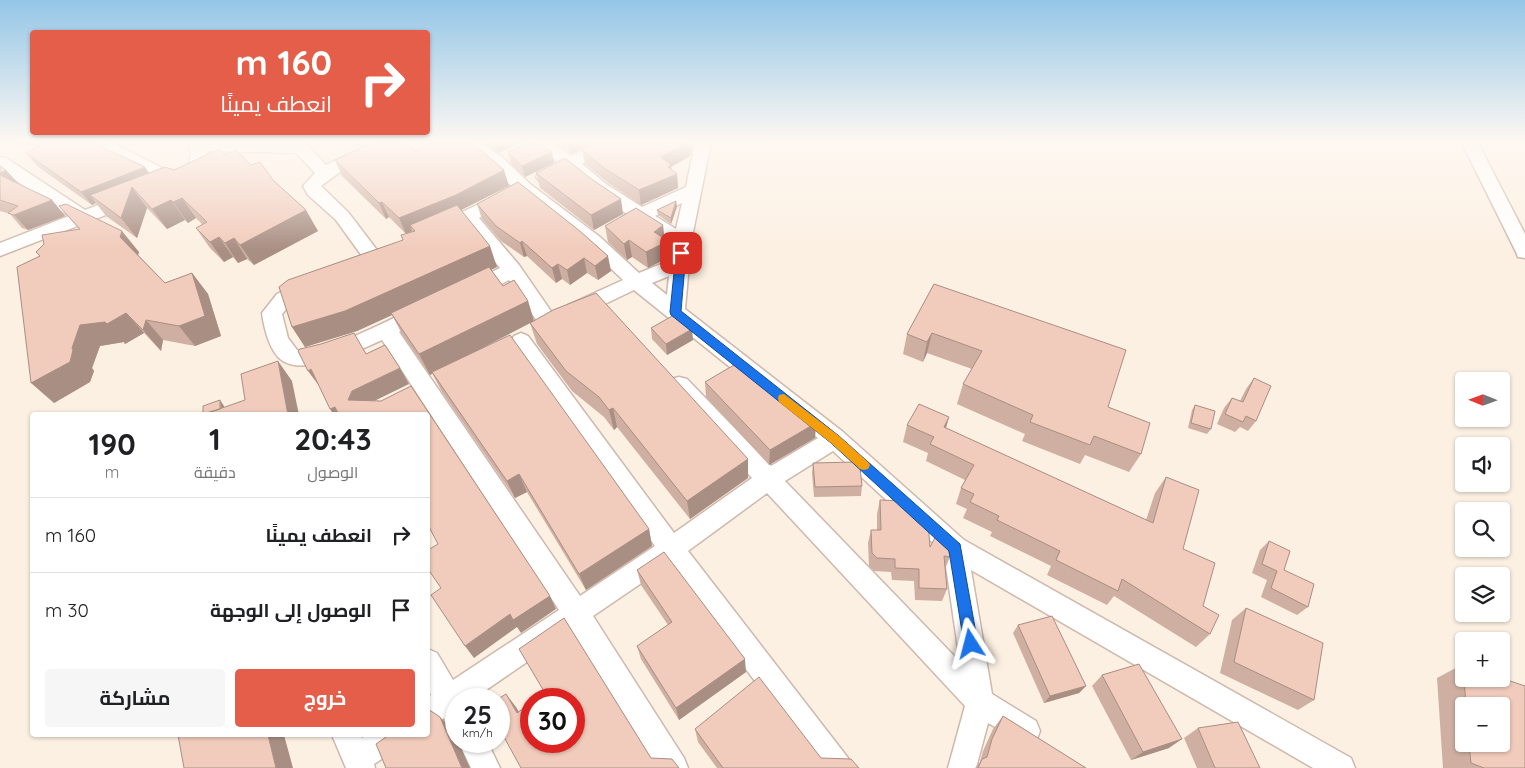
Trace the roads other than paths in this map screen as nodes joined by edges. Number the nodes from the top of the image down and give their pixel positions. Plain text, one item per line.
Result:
1 (26, 179) edge
2 (169, 179) edge
3 (181, 179) edge
4 (317, 179) edge
5 (518, 179) edge
6 (541, 179) edge
7 (589, 179) edge
8 (695, 179) edge
9 (1488, 179) edge
10 (175, 182) junction
11 (524, 188) junction
12 (692, 191) junction
13 (638, 215) junction
14 (83, 216) junction
15 (468, 216) junction
16 (606, 234) junction
17 (425, 235) edge
18 (682, 242) junction
19 (0, 250) edge
20 (1525, 252) edge
21 (374, 258) edge
22 (680, 264) junction
23 (512, 270) junction
24 (329, 277) edge
25 (637, 282) junction
26 (458, 296) edge
27 (598, 296) junction
28 (440, 304) edge
29 (675, 312) junction
30 (618, 318) edge
31 (550, 325) junction
32 (386, 330) junction
33 (666, 370) edge
34 (835, 439) junction
35 (768, 480) junction
36 (955, 548) junction
37 (671, 549) junction
38 (576, 612) junction
39 (430, 668) edge
40 (980, 702) junction
41 (444, 708) edge
42 (389, 737) edge
43 (1044, 743) edge
44 (478, 753) edge
45 (355, 754) edge
46 (486, 768) edge
47 (674, 768) edge
48 (838, 768) edge
49 (962, 768) edge
50 (1341, 768) edge

1 - 14 street
2 - 10 street
3 - 10 street
4 - 21 street
5 - 11 street
6 - 11 street
7 - 13 street
8 - 12 street
9 - 20 street
10 - 14 street
11 - 15 street
11 - 16 street
12 - 13 street
12 - 18 street
13 - 16 street
13 - 18 street
14 - 19 street
15 - 17 street
15 - 23 street
16 - 25 street
18 - 22 street
22 - 25 street
22 - 29 street
23 - 26 street
23 - 31 street
24 - 32 street
25 - 27 street
25 - 29 street
27 - 30 street
27 - 31 street
28 - 32 street
29 - 34 street
31 - 37 street
32 - 38 street
33 - 35 street
34 - 35 street
34 - 36 street
35 - 37 street
35 - 40 street
36 - 40 street
36 - 50 street
37 - 38 street
37 - 48 street
38 - 41 street
38 - 47 street
39 - 41 street
40 - 43 street
40 - 49 street
42 - 45 street
44 - 46 street

